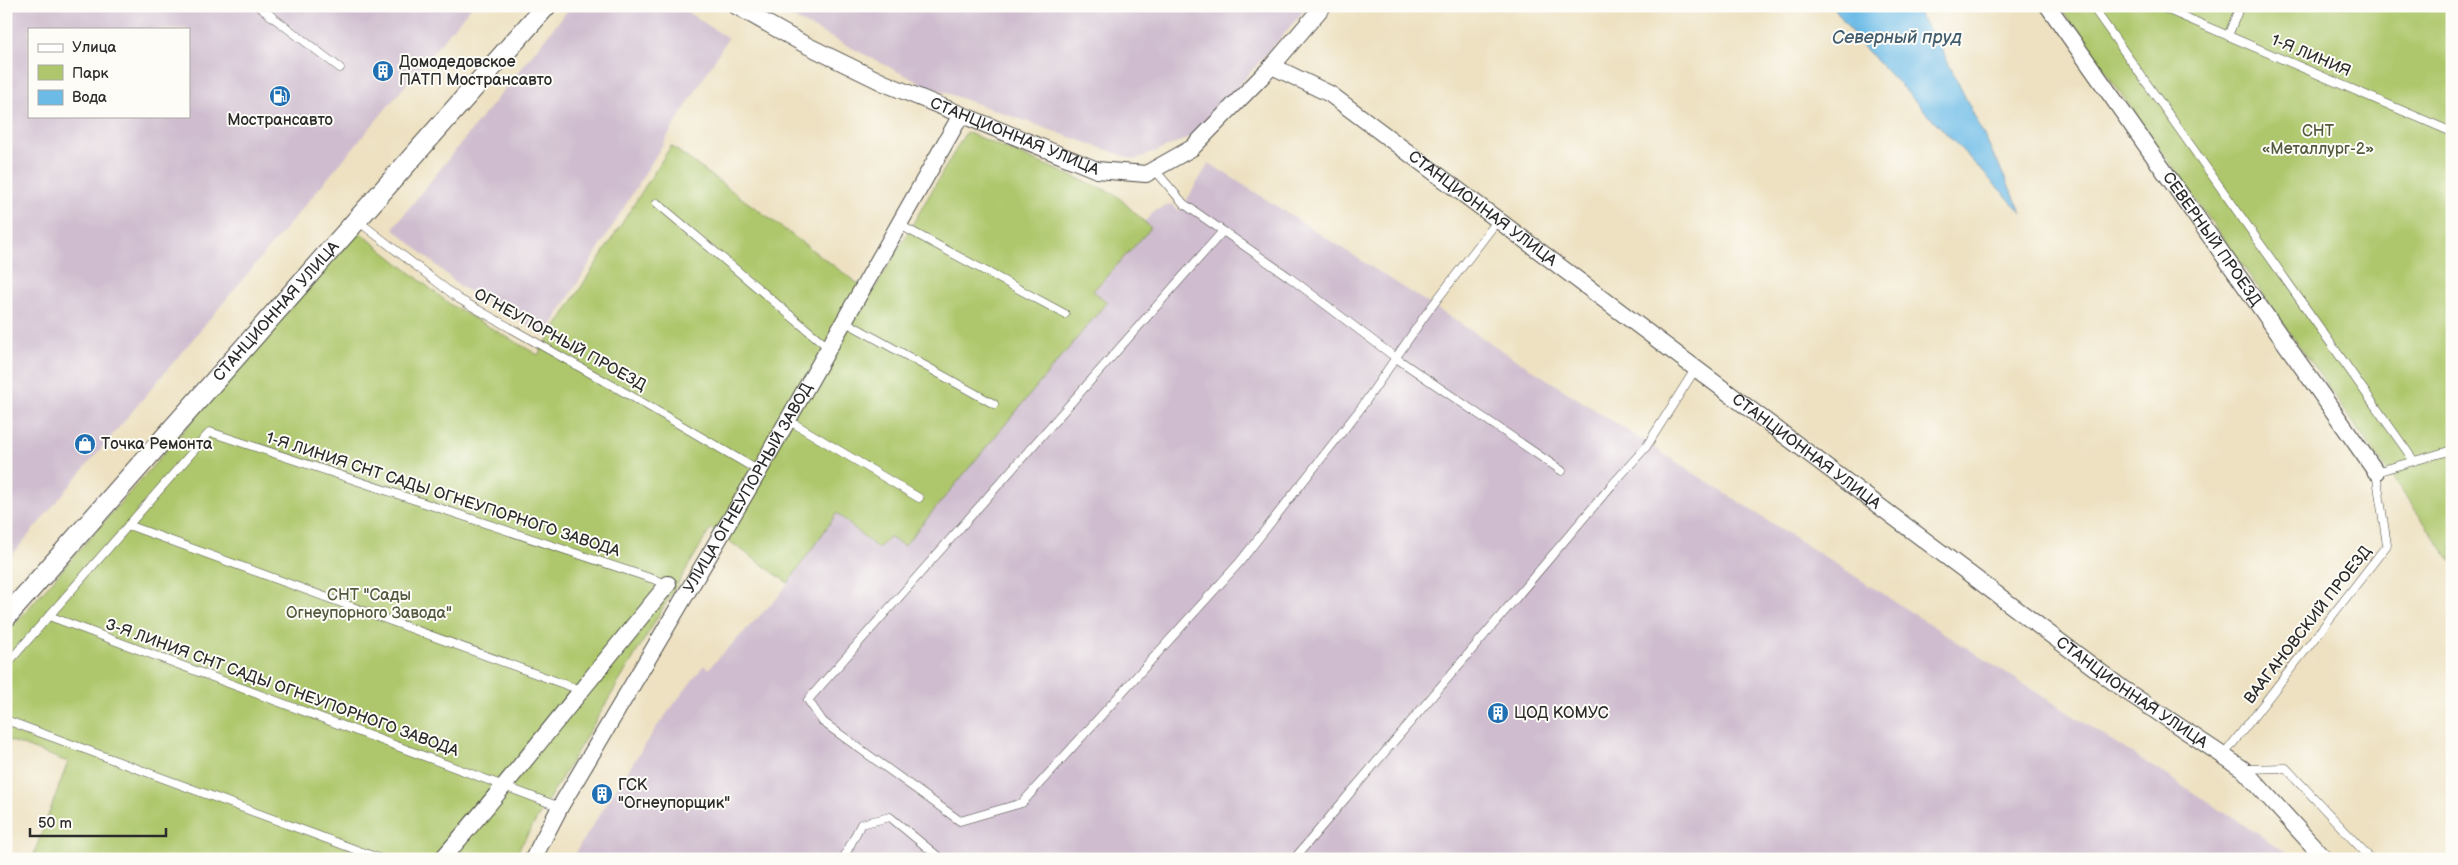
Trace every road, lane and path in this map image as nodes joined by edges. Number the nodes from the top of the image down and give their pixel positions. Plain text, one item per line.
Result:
1 (258, 6) edge
2 (546, 6) edge
3 (736, 6) edge
4 (1323, 6) edge
5 (2048, 6) edge
6 (2092, 6) edge
7 (2159, 6) edge
8 (2240, 6) edge
9 (2228, 36) junction
10 (1272, 66) junction
11 (340, 68) dead end
12 (961, 115) junction
13 (2452, 132) edge
14 (1154, 169) junction
15 (657, 203) dead end
16 (357, 220) junction
17 (1498, 220) junction
18 (898, 224) junction
19 (1223, 231) junction
20 (1065, 314) dead end
21 (844, 321) junction
22 (829, 348) junction
23 (1396, 358) junction
24 (1696, 368) junction
25 (994, 404) dead end
26 (788, 420) junction
27 (2452, 450) edge
28 (2414, 461) junction
29 (759, 471) junction
30 (1562, 472) dead end
31 (2376, 472) junction
32 (919, 498) dead end
33 (128, 525) junction
34 (668, 584) joint
35 (49, 616) junction
36 (6, 617) edge
37 (6, 665) edge
38 (580, 690) junction
39 (6, 720) edge
40 (2223, 756) junction
41 (2243, 769) junction
42 (506, 786) junction
43 (560, 807) junction
44 (381, 859) edge
45 (442, 859) edge
46 (533, 859) edge
47 (843, 859) edge
48 (941, 859) edge
49 (1294, 859) edge
50 (2324, 859) edge
51 (2371, 859) edge

1 - 11 lane
2 - 16 street, СТАНЦИОННАЯ УЛИЦА
3 - 12 street, СТАНЦИОННАЯ УЛИЦА
4 - 10 street, СТАНЦИОННАЯ УЛИЦА
5 - 31 street, СЕВЕРНЫЙ ПРОЕЗД
6 - 28 lane
7 - 9 lane, 1-Я ЛИНИЯ
8 - 9 lane
9 - 13 lane, 1-Я ЛИНИЯ
10 - 14 street, СТАНЦИОННАЯ УЛИЦА
10 - 17 street, СТАНЦИОННАЯ УЛИЦА
12 - 14 street, СТАНЦИОННАЯ УЛИЦА
12 - 18 street, УЛИЦА ОГНЕУПОРНЫЙ ЗАВОД
14 - 19 lane
15 - 22 lane
16 - 29 lane, ОГНЕУПОРНЫЙ ПРОЕЗД
16 - 36 street, СТАНЦИОННАЯ УЛИЦА
17 - 23 lane
17 - 24 street, СТАНЦИОННАЯ УЛИЦА
18 - 20 lane
18 - 21 street, УЛИЦА ОГНЕУПОРНЫЙ ЗАВОД
19 - 23 lane
19 - 23 lane
21 - 22 street, УЛИЦА ОГНЕУПОРНЫЙ ЗАВОД
21 - 25 lane
22 - 26 street, УЛИЦА ОГНЕУПОРНЫЙ ЗАВОД
23 - 30 lane
24 - 40 street, СТАНЦИОННАЯ УЛИЦА
24 - 49 lane
26 - 29 street, УЛИЦА ОГНЕУПОРНЫЙ ЗАВОД
26 - 32 lane
27 - 28 lane
28 - 31 lane
29 - 43 street, УЛИЦА ОГНЕУПОРНЫЙ ЗАВОД
31 - 40 lane, ВААГАНОВСКИЙ ПРОЕЗД
33 - 34 lane, 1-Я ЛИНИЯ СНТ САДЫ ОГНЕУПОРНОГО ЗАВОДА
33 - 35 lane
33 - 38 lane
34 - 38 street
35 - 37 lane
35 - 42 lane, 3-Я ЛИНИЯ СНТ САДЫ ОГНЕУПОРНОГО ЗАВОДА
38 - 42 street
39 - 44 lane
40 - 41 street, СТАНЦИОННАЯ УЛИЦА
41 - 50 street, СТАНЦИОННАЯ УЛИЦА
41 - 51 lane
42 - 43 lane, 3-Я ЛИНИЯ СНТ САДЫ ОГНЕУПОРНОГО ЗАВОДА
42 - 45 street
43 - 46 street, УЛИЦА ОГНЕУПОРНЫЙ ЗАВОД
47 - 48 lane

